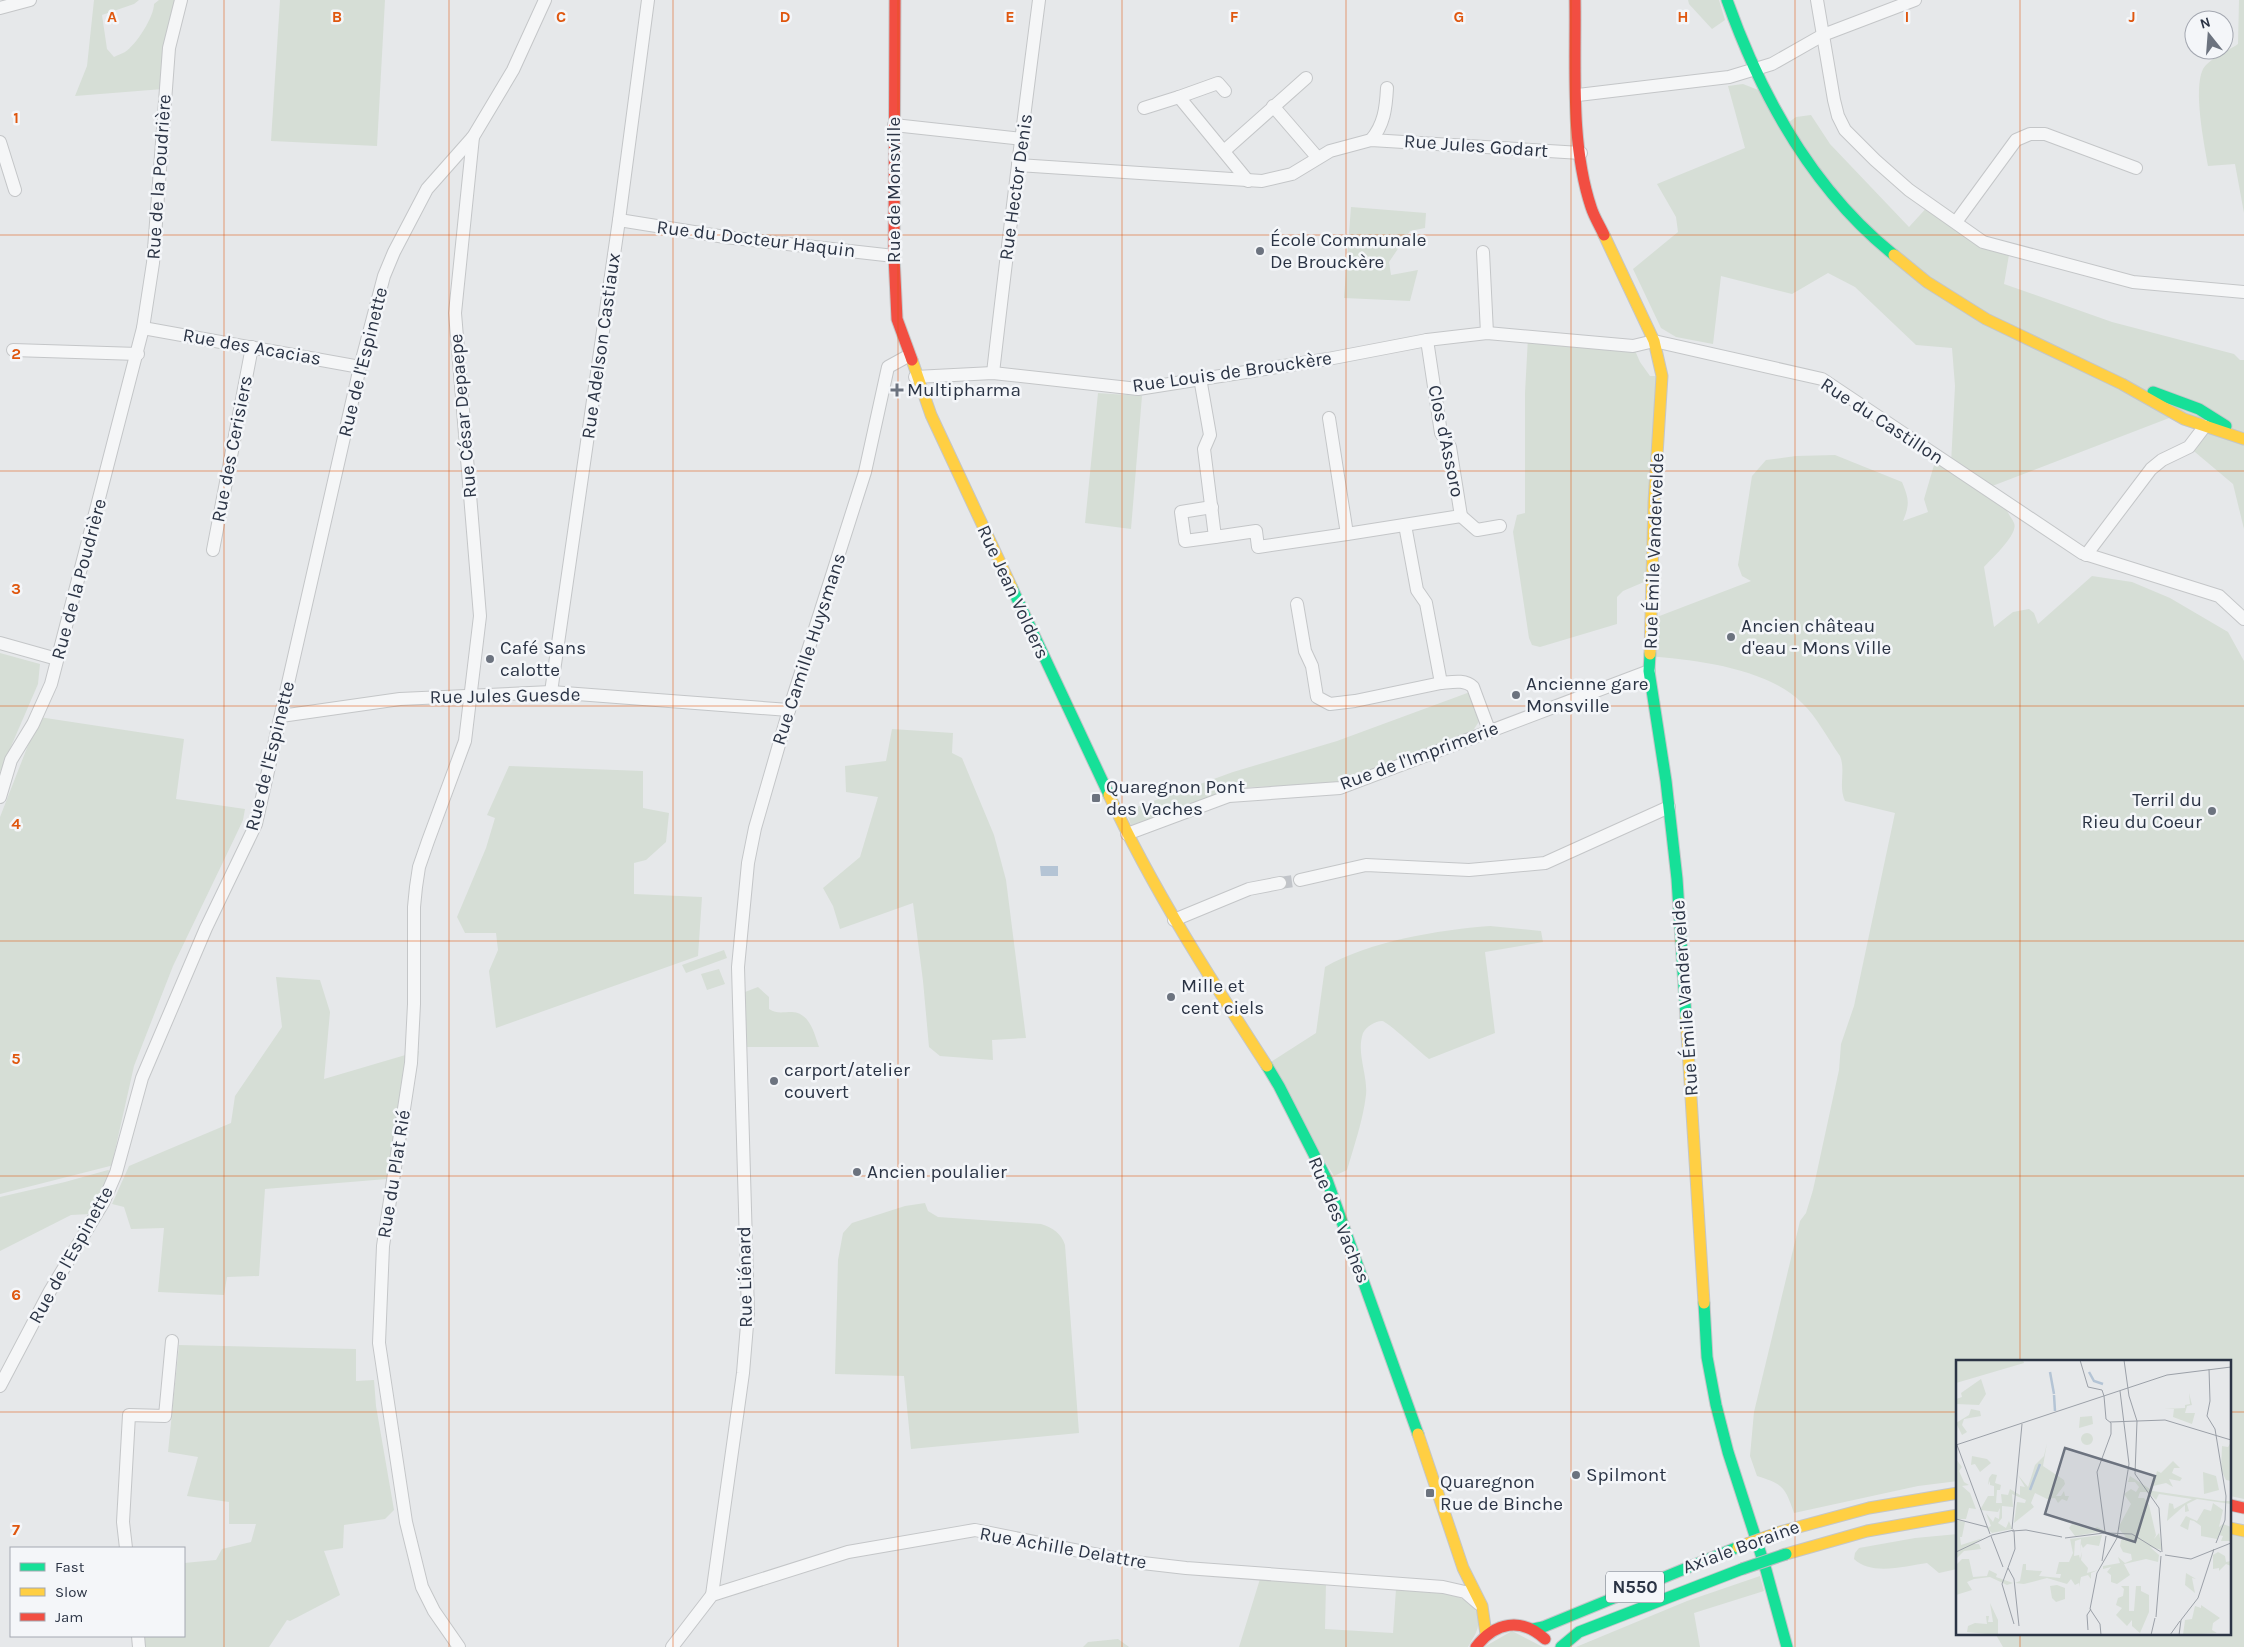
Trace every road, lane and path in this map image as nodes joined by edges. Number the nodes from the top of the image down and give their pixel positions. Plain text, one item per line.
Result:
1 (181, 0) edge
2 (545, 0) edge
3 (648, 0) edge
4 (895, 0) edge
5 (1040, 0) edge
6 (1575, 0) edge
7 (1727, 0) edge
8 (1817, 0) edge
9 (1915, 0) edge
10 (21, 1) edge
11 (0, 8) edge
12 (1823, 34) junction
13 (1754, 69) junction
14 (1306, 78) dead end
15 (1387, 88) dead end
16 (1225, 91) dead end
17 (1578, 95) junction
18 (1179, 97) junction
19 (1273, 106) junction
20 (1144, 108) dead end
21 (894, 125) junction
22 (473, 137) junction
23 (1023, 139) junction
24 (1371, 140) junction
25 (0, 142) edge
26 (1224, 151) junction
27 (1581, 153) junction
28 (1317, 158) junction
29 (1018, 165) junction
30 (2136, 168) dead end
31 (1248, 181) junction
32 (15, 190) dead end
33 (619, 220) junction
34 (1956, 222) junction
35 (1483, 252) dead end
36 (894, 256) junction
37 (2244, 292) edge
38 (143, 328) junction
39 (1487, 333) junction
40 (1426, 340) junction
41 (1654, 341) junction
42 (252, 347) junction
43 (14, 350) dead end
44 (138, 354) junction
45 (908, 356) junction
46 (360, 367) junction
47 (993, 373) junction
48 (915, 377) junction
49 (1200, 378) junction
50 (2118, 382) junction
51 (1329, 418) dead end
52 (2205, 426) junction
53 (2244, 439) edge
54 (1212, 507) junction
55 (1461, 516) junction
56 (1405, 525) junction
57 (1500, 526) dead end
58 (1348, 534) junction
59 (1216, 537) junction
60 (212, 550) dead end
61 (2086, 555) junction
62 (1297, 604) dead end
63 (2242, 618) edge
64 (0, 643) edge
65 (58, 659) junction
66 (1649, 671) junction
67 (1441, 683) junction
68 (551, 692) junction
69 (472, 696) junction
70 (789, 710) junction
71 (281, 716) junction
72 (1489, 730) junction
73 (0, 796) edge
74 (1114, 806) joint
75 (1669, 807) junction
76 (1127, 834) junction
77 (1300, 880) tunnel mouth
78 (1280, 883) tunnel mouth
79 (1174, 920) junction
80 (739, 957) joint
81 (172, 1341) dead end
82 (0, 1386) edge
83 (1956, 1493) edge
84 (1956, 1515) edge
85 (126, 1547) edge
86 (712, 1595) junction
87 (1482, 1606) junction
88 (1511, 1624) junction
89 (1534, 1629) junction
90 (1486, 1634) junction
91 (459, 1647) edge
92 (672, 1647) edge
93 (1476, 1647) edge
94 (1551, 1647) edge
95 (1562, 1647) edge
96 (1787, 1647) edge

1 - 38 street, Rue de la Poudrière
2 - 22 street
3 - 33 street, Rue Adelson Castiaux
4 - 21 main road, Rue de Monsville
5 - 23 street, Rue Hector Denis
6 - 17 main road, Rue Émile Vandervelde
7 - 13 main road
8 - 12 street
9 - 12 street
10 - 11 street
12 - 13 street
12 - 34 street
13 - 17 street
13 - 50 main road
14 - 19 street
15 - 24 street
16 - 18 street
17 - 27 main road, Rue Émile Vandervelde
18 - 20 street
18 - 26 street
19 - 26 street
19 - 28 street
21 - 23 street
21 - 36 main road, Rue de Monsville
22 - 46 street, Rue de l'Espinette
22 - 69 street, Rue César Depaepe
23 - 29 street, Rue Hector Denis
24 - 27 street, Rue Jules Godart
24 - 28 street, Rue Jules Godart
25 - 32 street
26 - 31 street
27 - 41 main road, Rue Émile Vandervelde
28 - 31 street, Rue Jules Godart
29 - 31 street, Rue Jules Godart
29 - 47 street, Rue Hector Denis
30 - 34 street
33 - 36 street, Rue du Docteur Haquin
33 - 68 street, Rue Adelson Castiaux
34 - 37 street
35 - 39 street
36 - 45 main road, Rue de Monsville
38 - 42 street, Rue des Acacias
38 - 44 street, Rue de la Poudrière
39 - 40 street, Rue Louis de Brouckère
39 - 41 street, Rue Louis de Brouckère
40 - 49 street, Rue Louis de Brouckère
40 - 55 street, Clos d'Assoro
41 - 61 street, Rue du Castillon
41 - 66 main road, Rue Émile Vandervelde
42 - 46 street, Rue des Acacias
42 - 60 street, Rue des Cerisiers
43 - 44 street
44 - 65 street, Rue de la Poudrière
45 - 48 main road, Rue de Monsville
45 - 70 street, Rue Camille Huysmans
46 - 71 street, Rue de l'Espinette
47 - 48 street, Rue Louis de Brouckère
47 - 49 street, Rue Louis de Brouckère
48 - 74 main road, Rue Jean Volders
49 - 54 street
50 - 52 main road
50 - 53 main road
51 - 58 street
52 - 53 main road
52 - 61 street
54 - 59 street
54 - 59 street
55 - 56 street, Clos d'Assoro
55 - 57 street
56 - 58 street, Clos d'Assoro
56 - 67 street
58 - 59 street, Clos d'Assoro
61 - 63 street, Rue du Castillon
62 - 67 street
64 - 65 street
65 - 73 street, Rue de la Poudrière
66 - 72 street, Rue de l'Imprimerie
66 - 75 main road, Rue Émile Vandervelde
67 - 72 street
68 - 69 street, Rue Jules Guesde
68 - 70 street, Rue Jules Guesde
69 - 71 street, Rue Jules Guesde
69 - 91 street, Rue du Plat Rié
70 - 80 street, Rue Camille Huysmans
71 - 82 street, Rue de l'Espinette
72 - 76 street, Rue de l'Imprimerie
74 - 76 main road, Rue des Vaches
75 - 77 street
75 - 96 main road, Rue Émile Vandervelde
76 - 79 main road, Rue des Vaches
78 - 79 street
79 - 87 main road, Rue des Vaches
80 - 86 street, Rue Liénard
81 - 85 street
83 - 89 main road, Axiale Boraine / N550, bridge
84 - 95 main road, Axiale Boraine / N550, bridge
86 - 87 street, Rue Achille Delattre
86 - 92 street
87 - 88 main road
87 - 90 main road, Rue des Vaches
88 - 89 main road
88 - 90 main road
89 - 94 main road
90 - 93 main road

